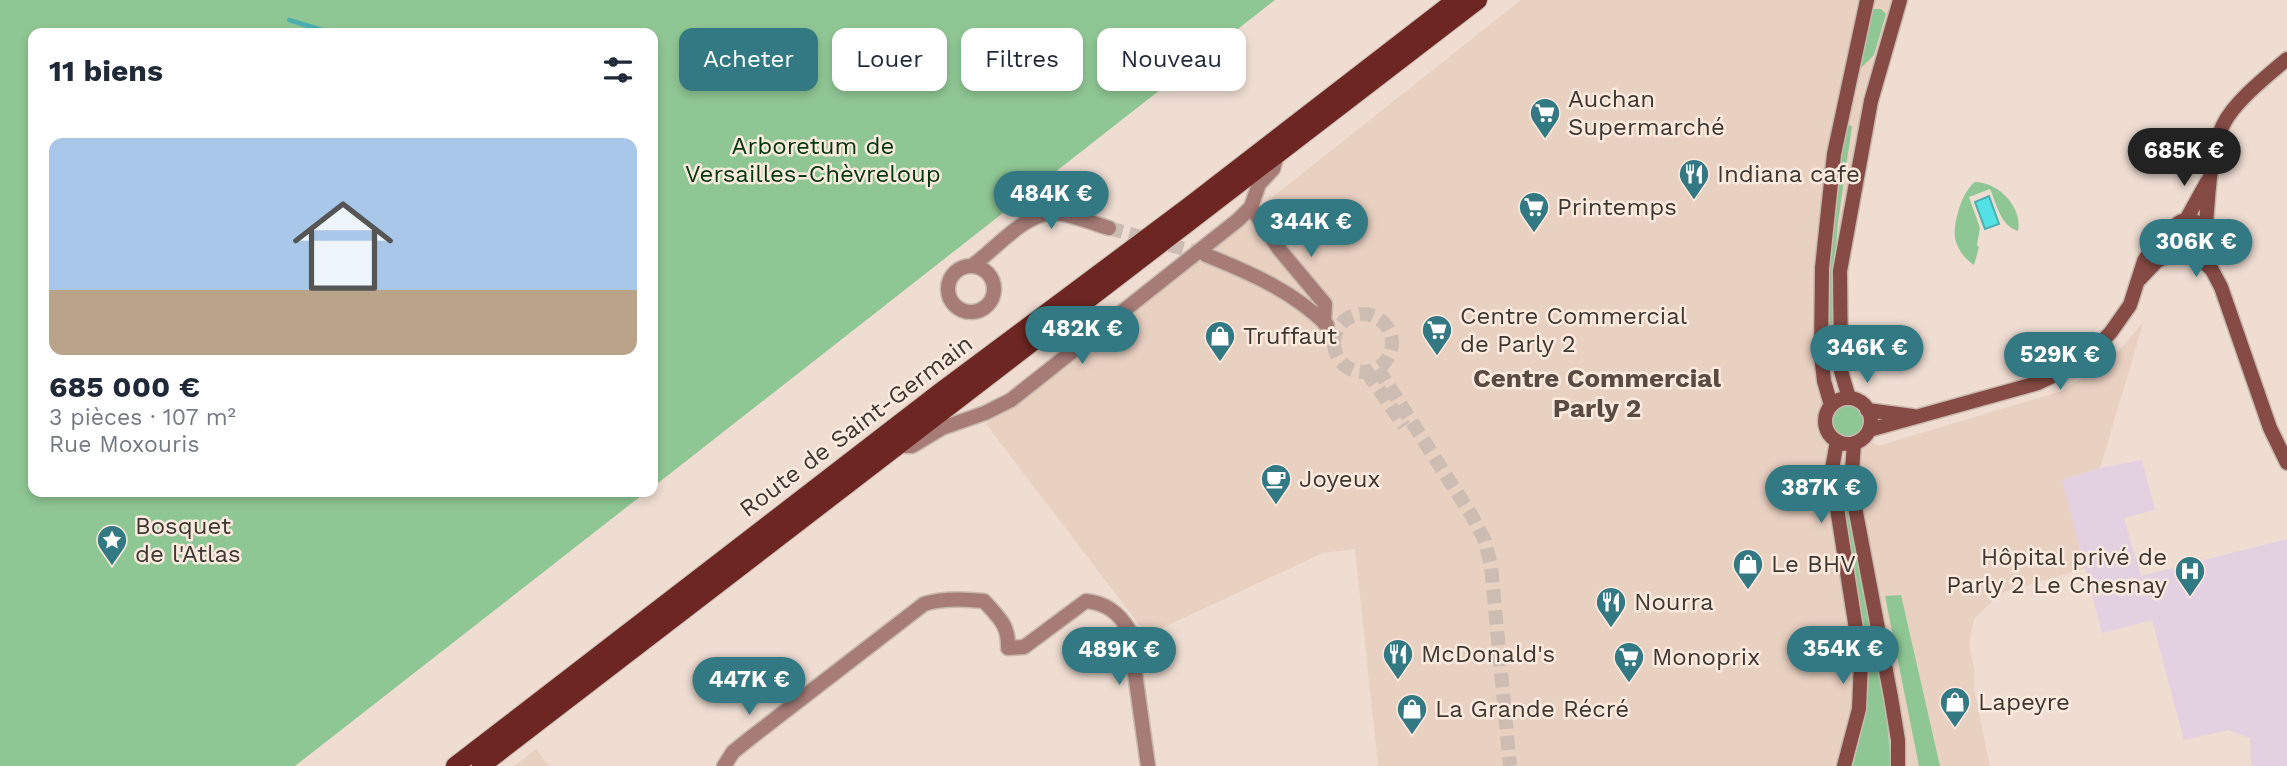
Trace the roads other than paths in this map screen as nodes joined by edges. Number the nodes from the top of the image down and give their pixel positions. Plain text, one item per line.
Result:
1 (1456, 0) edge
2 (1478, 0) edge
3 (1867, 0) edge
4 (1900, 0) edge
5 (2287, 59) edge
6 (1277, 155) junction
7 (2212, 171) junction
8 (1251, 207) junction
9 (2186, 220) junction
10 (1109, 228) tunnel mouth
11 (2172, 233) junction
12 (2205, 236) junction
13 (993, 251) junction
14 (2178, 251) junction
15 (2195, 253) junction
16 (1206, 255) tunnel mouth
17 (973, 265) junction
18 (991, 277) junction
19 (2139, 280) junction
20 (2221, 287) junction
21 (1849, 398) junction
22 (1831, 405) junction
23 (1867, 410) junction
24 (1915, 416) junction
25 (1869, 430) junction
26 (1837, 441) junction
27 (1854, 443) junction
28 (898, 446) junction
29 (2287, 463) edge
30 (455, 766) edge
31 (481, 766) edge
32 (724, 766) edge
33 (1148, 766) edge
34 (1844, 766) edge
35 (1898, 766) edge

1 - 30 main road, Route de Saint-Germain
2 - 6 main road, Route de Saint-Germain
3 - 22 main road
4 - 21 main road
5 - 7 main road
6 - 8 street
6 - 28 main road, Route de Saint-Germain
7 - 9 main road
7 - 12 main road
8 - 16 street
8 - 28 street
9 - 11 main road
9 - 12 main road
10 - 13 street
11 - 14 main road
11 - 19 main road
12 - 15 main road
12 - 20 main road
13 - 17 street
13 - 18 street
14 - 15 main road
14 - 19 main road
15 - 20 main road
17 - 18 street
17 - 18 street
19 - 24 main road
20 - 29 main road
21 - 22 main road
21 - 23 main road
22 - 26 main road
23 - 24 main road
23 - 25 main road
24 - 25 main road
25 - 27 main road
26 - 27 main road
26 - 34 main road
27 - 35 main road
28 - 31 main road, Route de Saint-Germain
32 - 33 street

